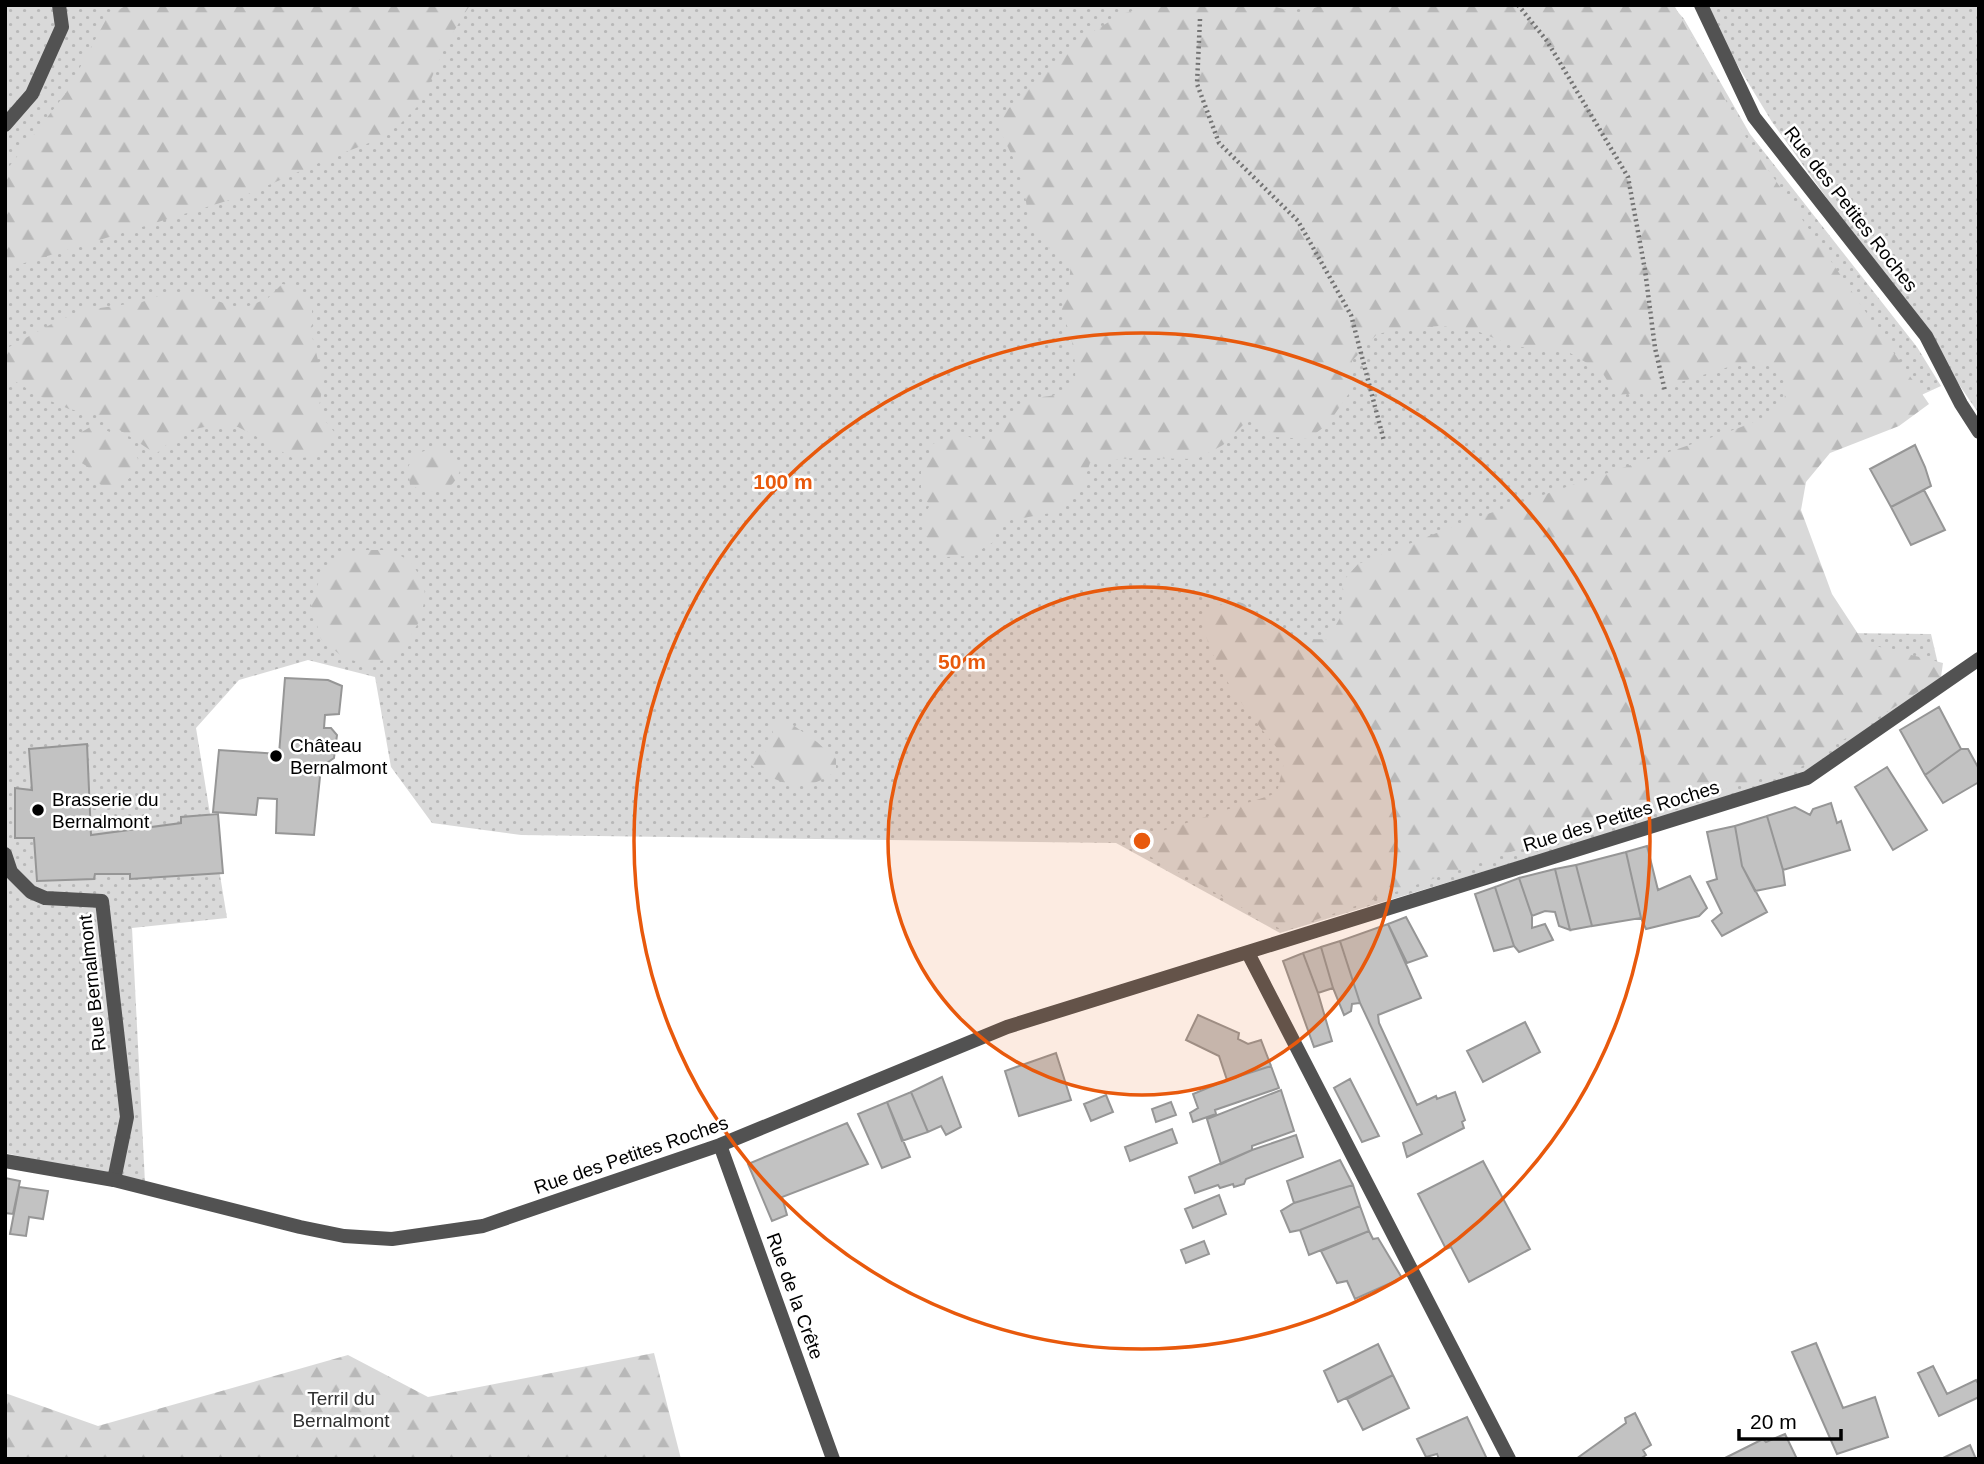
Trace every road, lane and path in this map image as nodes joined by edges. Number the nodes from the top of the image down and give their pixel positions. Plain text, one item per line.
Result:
1 (59, 5) edge
2 (1518, 5) edge
3 (1701, 5) edge
4 (1200, 19) dead end
5 (5, 125) edge
6 (1665, 391) dead end
7 (1979, 432) edge
8 (1384, 441) dead end
9 (1979, 659) edge
10 (5, 854) edge
11 (1248, 953) junction
12 (720, 1146) junction
13 (5, 1161) edge
14 (114, 1180) junction
15 (833, 1459) edge
16 (1509, 1459) edge

1 - 5 street
2 - 6 path
3 - 7 street, Rue des Petites Roches
4 - 8 path
9 - 11 street, Rue des Petites Roches
10 - 14 street, Rue Bernalmont
11 - 12 street, Rue des Petites Roches
11 - 16 street
12 - 14 street, Rue des Petites Roches
12 - 15 street, Rue de la Crête
13 - 14 street, Rue des Petites Roches

